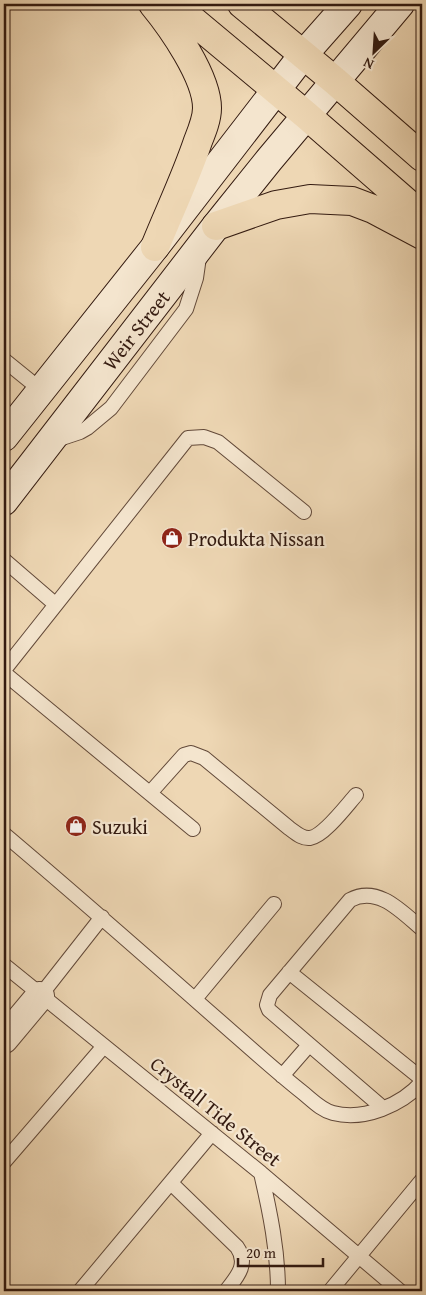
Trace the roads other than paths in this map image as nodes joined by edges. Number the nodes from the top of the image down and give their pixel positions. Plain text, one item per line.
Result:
1 (153, 4) edge
2 (173, 4) edge
3 (242, 4) edge
4 (348, 4) edge
5 (400, 4) edge
6 (304, 55) junction
7 (335, 81) junction
8 (276, 90) junction
9 (306, 115) junction
10 (422, 158) edge
11 (422, 216) edge
12 (422, 235) edge
13 (208, 236) junction
14 (155, 247) junction
15 (4, 360) edge
16 (41, 390) junction
17 (4, 437) edge
18 (4, 501) edge
19 (304, 512) dead end
20 (4, 560) edge
21 (56, 604) junction
22 (4, 672) edge
23 (150, 793) junction
24 (356, 795) dead end
25 (193, 829) dead end
26 (4, 834) edge
27 (274, 904) dead end
28 (102, 917) junction
29 (422, 929) edge
30 (4, 965) edge
31 (289, 972) junction
32 (40, 996) junction
33 (195, 1000) junction
34 (4, 1039) edge
35 (309, 1045) junction
36 (104, 1046) junction
37 (282, 1076) junction
38 (422, 1081) edge
39 (383, 1108) junction
40 (212, 1132) junction
41 (4, 1162) edge
42 (261, 1173) junction
43 (422, 1180) edge
44 (171, 1183) junction
45 (359, 1257) junction
46 (80, 1291) edge
47 (226, 1291) edge
48 (278, 1291) edge
49 (330, 1291) edge
50 (400, 1291) edge

1 - 14 main road
2 - 8 main road
3 - 6 main road
4 - 6 street, Weir Street
5 - 7 street, Weir Street
6 - 7 main road
6 - 8 street, Weir Street
7 - 9 street, Weir Street
7 - 10 main road
8 - 9 main road
8 - 14 street, Weir Street
9 - 11 main road
9 - 13 street, Weir Street
12 - 13 main road
13 - 18 street, Weir Street
14 - 16 street, Weir Street
15 - 16 lane
16 - 17 street, Weir Street
19 - 21 lane
20 - 21 lane
21 - 22 lane
22 - 23 lane
23 - 24 lane
23 - 25 lane
26 - 28 lane
27 - 33 lane
28 - 32 lane
28 - 33 lane
29 - 31 lane
30 - 32 lane, Crystall Tide Street
31 - 35 lane
31 - 38 lane
32 - 34 street
32 - 36 lane, Crystall Tide Street
33 - 37 lane
35 - 37 lane
35 - 39 lane
36 - 40 lane, Crystall Tide Street
36 - 41 lane
37 - 39 lane
38 - 39 lane
40 - 42 lane, Crystall Tide Street
40 - 44 lane
42 - 45 lane, Crystall Tide Street
42 - 48 lane
43 - 45 lane
44 - 46 lane
44 - 47 lane
45 - 49 lane
45 - 50 lane, Crystall Tide Street

